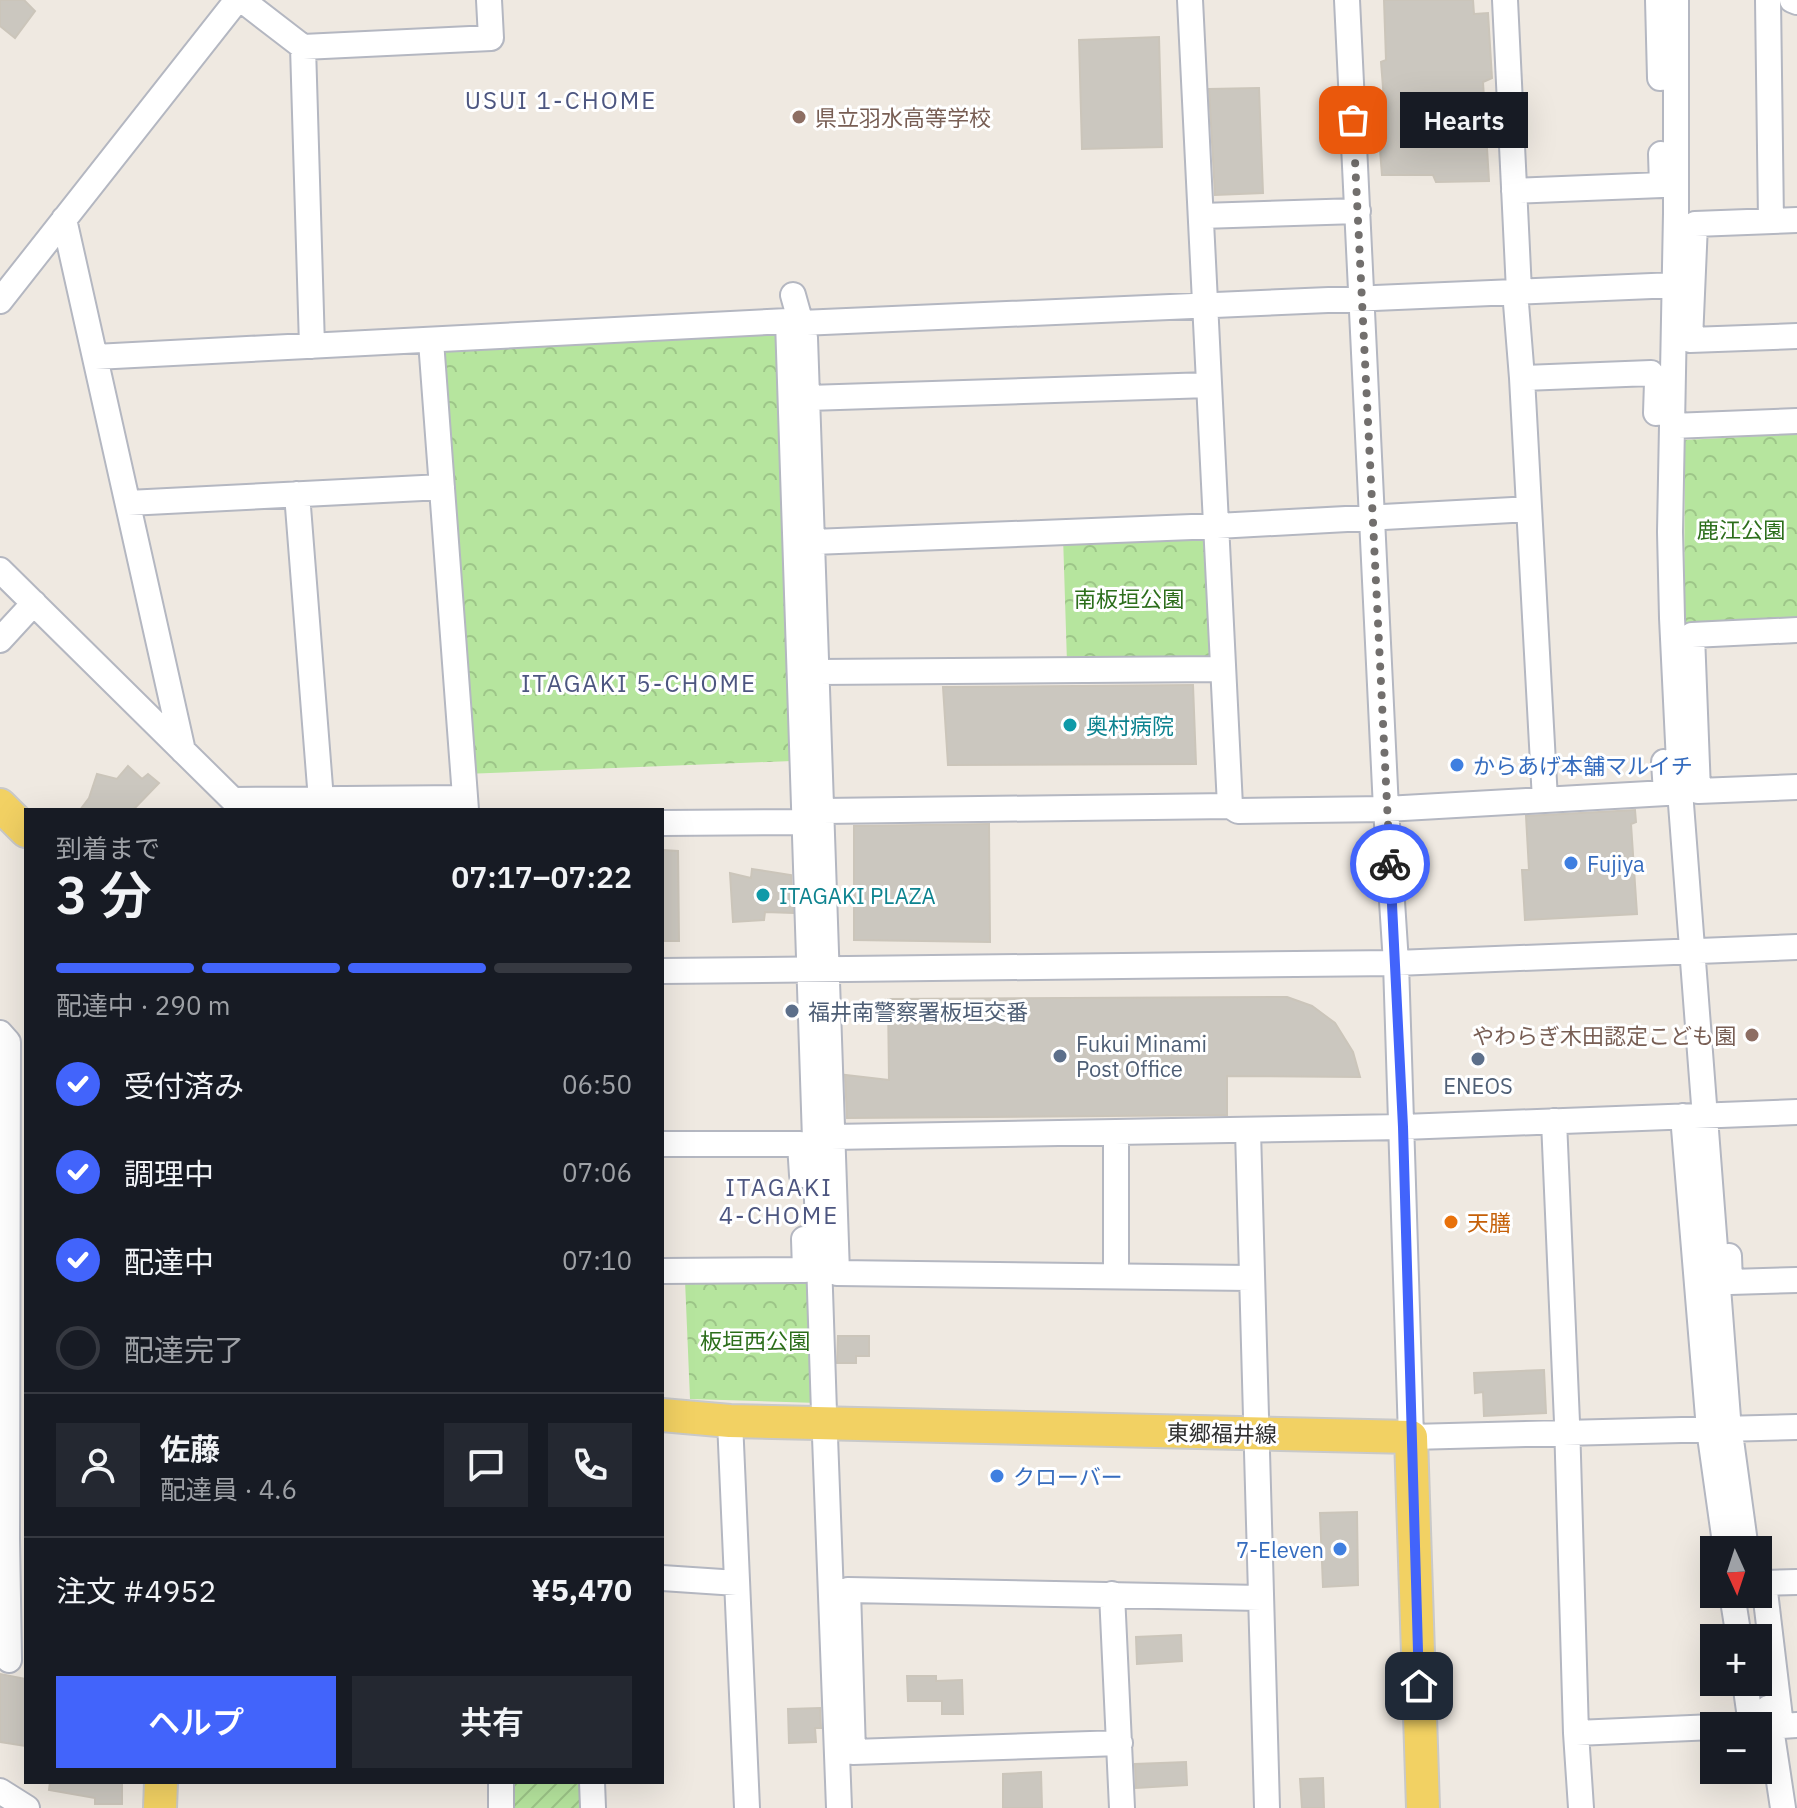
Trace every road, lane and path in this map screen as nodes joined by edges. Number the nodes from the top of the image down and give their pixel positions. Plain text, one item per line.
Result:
1 (240, 0) edge
2 (489, 0) edge
3 (1190, 0) edge
4 (1347, 0) edge
5 (1505, 0) edge
6 (1658, 0) edge
7 (1676, 0) edge
8 (1768, 0) edge
9 (303, 47) junction
10 (1514, 191) junction
11 (1358, 211) junction
12 (1201, 216) junction
13 (64, 219) junction
14 (1797, 220) edge
15 (1771, 221) junction
16 (1675, 285) junction
17 (1517, 291) junction
18 (793, 295) dead end
19 (1363, 297) junction
20 (0, 301) edge
21 (1205, 305) junction
22 (794, 322) junction
23 (1797, 336) edge
24 (431, 341) junction
25 (312, 346) junction
26 (95, 357) junction
27 (1522, 378) junction
28 (1209, 385) junction
29 (808, 398) junction
30 (1797, 421) edge
31 (1672, 426) junction
32 (442, 487) junction
33 (297, 494) junction
34 (128, 503) junction
35 (1529, 509) junction
36 (1373, 519) junction
37 (1217, 526) junction
38 (813, 542) junction
39 (0, 570) edge
40 (34, 603) junction
41 (1797, 630) edge
42 (0, 640) edge
43 (1223, 669) junction
44 (818, 672) junction
45 (183, 751) junction
46 (1797, 787) edge
47 (321, 800) junction
48 (1545, 800) junction
49 (465, 804) edge
50 (0, 805) edge
51 (1230, 806) junction
52 (1386, 809) junction
53 (814, 816) junction
54 (664, 823) edge
55 (24, 829) edge
56 (1797, 947) edge
57 (1695, 951) junction
58 (1396, 963) junction
59 (664, 971) edge
60 (819, 971) junction
61 (0, 1033) edge
62 (1797, 1112) edge
63 (1704, 1116) junction
64 (1554, 1121) junction
65 (1403, 1127) junction
66 (1248, 1131) junction
67 (1116, 1133) junction
68 (831, 1137) junction
69 (664, 1144) edge
70 (4, 1232) edge
71 (664, 1271) edge
72 (1116, 1276) junction
73 (1251, 1278) junction
74 (1797, 1280) edge
75 (12, 1373) edge
76 (824, 1412) dead end
77 (664, 1415) edge
78 (730, 1421) junction
79 (1797, 1427) edge
80 (1723, 1429) junction
81 (1255, 1433) junction
82 (1567, 1433) junction
83 (825, 1437) dead end
84 (1411, 1437) junction
85 (1726, 1536) edge
86 (1743, 1536) edge
87 (4, 1538) edge
88 (664, 1578) edge
89 (1797, 1582) edge
90 (737, 1583) junction
91 (1112, 1594) junction
92 (1261, 1598) junction
93 (12, 1660) edge
94 (1767, 1696) edge
95 (1797, 1725) edge
96 (1700, 1728) edge
97 (1576, 1733) junction
98 (1120, 1743) junction
99 (161, 1784) edge
100 (501, 1784) edge
101 (592, 1784) edge
102 (0, 1791) edge
103 (27, 1808) edge
104 (160, 1808) edge
105 (501, 1808) edge
106 (593, 1808) edge
107 (747, 1808) edge
108 (839, 1808) edge
109 (1122, 1808) edge
110 (1267, 1808) edge
111 (1423, 1808) edge
112 (1581, 1808) edge
113 (1783, 1808) edge

1 - 9 street
1 - 13 street
2 - 9 street
3 - 12 street
4 - 11 street
5 - 10 street
6 - 10 street
7 - 16 street
8 - 15 street
9 - 25 street
10 - 17 street
11 - 12 street
11 - 19 street
12 - 21 street
13 - 20 street
13 - 26 street
14 - 15 street
15 - 23 street
16 - 17 street
16 - 31 street
17 - 19 street
17 - 27 street
18 - 22 street
19 - 21 street
19 - 36 street
21 - 22 street
21 - 28 street
22 - 24 street
22 - 29 street
22 - 53 street
24 - 25 street
24 - 32 street
25 - 26 street
26 - 34 street
27 - 35 street
27 - 48 street
28 - 29 street
28 - 37 street
29 - 38 street
30 - 31 street
31 - 57 street
32 - 33 street
32 - 49 street
33 - 34 street
33 - 47 street
34 - 45 street
35 - 36 street
35 - 48 street
36 - 37 street
36 - 52 street
37 - 38 street
37 - 43 street
38 - 44 street
39 - 40 street
40 - 42 street
40 - 45 street
41 - 46 street
43 - 44 street
43 - 51 street
44 - 53 street
45 - 47 street
47 - 49 street
48 - 52 street
50 - 55 main road
51 - 52 street
51 - 53 street
52 - 58 street
53 - 54 street
53 - 60 street
56 - 57 street
57 - 58 street
57 - 63 street
58 - 60 street
58 - 65 street
59 - 60 street
60 - 68 street
60 - 76 street
61 - 70 street
62 - 63 street
63 - 64 street
63 - 74 street
63 - 80 street
64 - 65 street
64 - 82 street
65 - 66 street
65 - 84 street
66 - 67 street
66 - 73 street
67 - 68 street
67 - 72 street
68 - 72 street
69 - 71 street
70 - 75 street
72 - 73 street
73 - 81 street
75 - 87 street
77 - 78 main road, 東郷福井線
78 - 81 main road, 東郷福井線
78 - 90 street
79 - 80 street
80 - 82 street
80 - 85 street
80 - 86 street
81 - 84 main road, 東郷福井線
81 - 92 street
82 - 84 street
82 - 97 street
83 - 108 street
84 - 111 main road
87 - 93 street
88 - 90 street
89 - 95 street
90 - 107 street
91 - 92 street
91 - 98 street
91 - 98 street
92 - 110 street
94 - 113 street
96 - 97 street
97 - 112 street
98 - 109 street
99 - 104 main road
100 - 105 street
101 - 106 street
102 - 103 street

